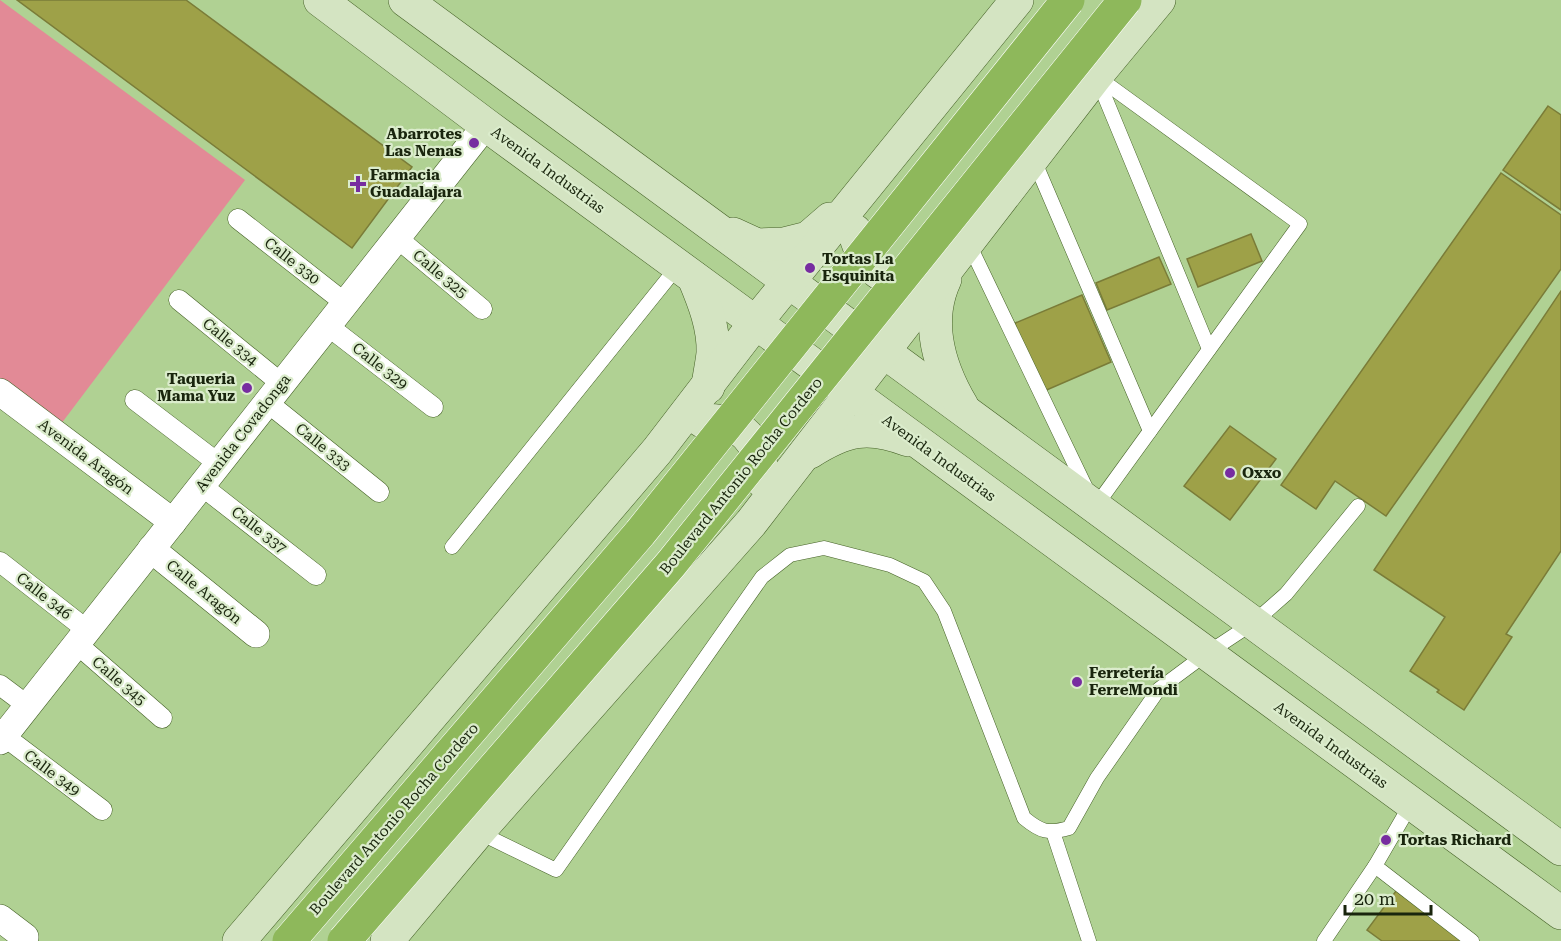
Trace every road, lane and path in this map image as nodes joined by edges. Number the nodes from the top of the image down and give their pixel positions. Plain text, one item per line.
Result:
1 (320, 0) edge
2 (405, 0) edge
3 (1017, 0) edge
4 (1068, 0) edge
5 (1125, 0) edge
6 (1159, 0) edge
7 (1096, 76) junction
8 (486, 125) junction
9 (1034, 158) junction
10 (859, 195) junction
11 (238, 219) dead end
12 (706, 222) junction
13 (397, 238) junction
14 (962, 251) junction
15 (686, 272) junction
16 (789, 283) junction
17 (179, 300) dead end
18 (345, 303) junction
19 (482, 309) dead end
20 (756, 322) junction
21 (328, 326) junction
22 (1209, 349) junction
23 (883, 352) junction
24 (708, 387) junction
25 (0, 392) edge
26 (274, 393) junction
27 (851, 394) junction
28 (135, 400) dead end
29 (433, 407) dead end
30 (983, 425) junction
31 (1150, 431) junction
32 (924, 447) junction
33 (657, 451) junction
34 (801, 458) junction
35 (219, 464) junction
36 (202, 486) junction
37 (379, 492) dead end
38 (1358, 506) dead end
39 (1095, 507) junction
40 (173, 522) junction
41 (751, 523) junction
42 (452, 547) dead end
43 (151, 549) junction
44 (0, 562) edge
45 (316, 575) dead end
46 (1253, 623) junction
47 (256, 634) dead end
48 (82, 637) junction
49 (1206, 654) junction
50 (0, 686) edge
51 (28, 706) junction
52 (162, 718) dead end
53 (2, 739) edge
54 (1411, 804) junction
55 (102, 810) dead end
56 (478, 832) junction
57 (1053, 832) junction
58 (1561, 849) edge
59 (1375, 866) junction
60 (1561, 913) edge
61 (0, 918) edge
62 (25, 937) dead end
63 (239, 941) edge
64 (289, 941) edge
65 (344, 941) edge
66 (387, 941) edge
67 (1089, 941) edge
68 (1324, 941) edge
69 (1472, 941) edge

1 - 8 main road, Avenida Industrias
2 - 12 main road
3 - 10 main road
4 - 64 highway, Boulevard Antonio Rocha Cordero, bridge
5 - 65 highway, Boulevard Antonio Rocha Cordero, bridge
6 - 7 main road
7 - 9 main road
7 - 22 lane
7 - 22 lane
8 - 13 street, Avenida Covadonga
8 - 15 main road, Avenida Industrias
9 - 14 main road
9 - 31 lane
10 - 12 main road
10 - 14 main road
10 - 16 main road
11 - 18 street, Calle 330
12 - 16 main road
13 - 18 street, Avenida Covadonga
13 - 19 street, Calle 325
14 - 23 main road
14 - 30 main road
14 - 39 lane
15 - 20 main road, Avenida Industrias
15 - 24 main road
15 - 42 lane
16 - 20 main road
16 - 23 main road
17 - 26 street, Calle 334
18 - 21 street, Avenida Covadonga
20 - 24 main road
20 - 27 main road, Avenida Industrias
21 - 26 street, Avenida Covadonga
21 - 29 street, Calle 329
22 - 31 lane
23 - 27 main road
23 - 30 main road
24 - 33 main road
25 - 40 street, Avenida Aragón
26 - 35 street, Avenida Covadonga
26 - 37 street, Calle 333
27 - 32 main road, Avenida Industrias
27 - 34 main road
28 - 35 street
30 - 39 main road
31 - 39 lane
32 - 34 main road
32 - 49 main road, Avenida Industrias
33 - 41 main road
33 - 63 main road
34 - 41 main road
35 - 36 street, Avenida Covadonga
36 - 40 street, Avenida Covadonga
36 - 45 street, Calle 337
38 - 46 lane
39 - 46 main road
40 - 43 street, Avenida Covadonga
41 - 56 main road
43 - 47 street, Calle Aragón
43 - 48 street, Avenida Covadonga
44 - 48 street, Calle 346
46 - 49 lane
46 - 58 main road
48 - 51 street, Avenida Covadonga
48 - 52 street, Calle 345
49 - 54 main road, Avenida Industrias
49 - 57 lane
50 - 51 street
51 - 53 street, Avenida Covadonga
53 - 55 street, Calle 349
54 - 59 lane
54 - 60 main road, Avenida Industrias
56 - 57 lane
56 - 66 main road
57 - 67 lane
59 - 68 lane
59 - 69 lane
61 - 62 street

